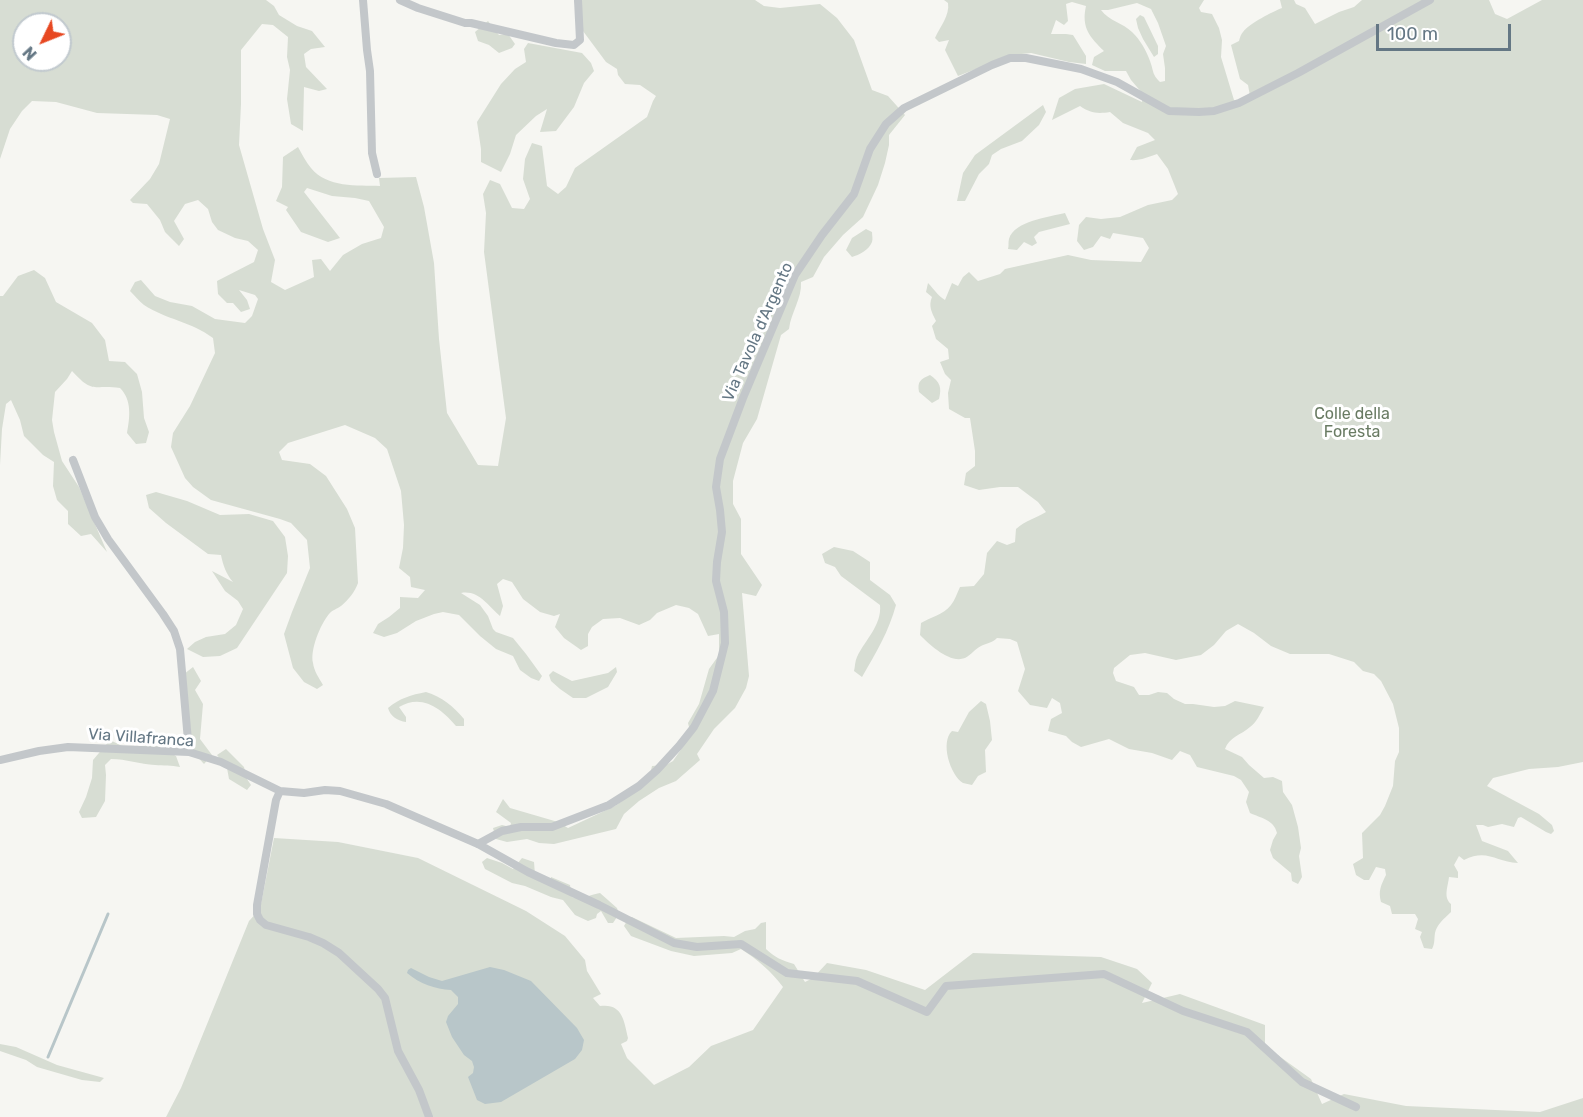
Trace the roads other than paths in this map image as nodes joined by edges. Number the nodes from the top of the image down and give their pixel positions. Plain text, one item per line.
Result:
1 (363, 0) edge
2 (400, 0) edge
3 (578, 0) edge
4 (1430, 0) edge
5 (377, 174) dead end
6 (73, 460) dead end
7 (189, 752) junction
8 (0, 760) edge
9 (280, 791) junction
10 (478, 844) junction
11 (1356, 1107) dead end
12 (429, 1117) edge

1 - 5 street
2 - 3 street
4 - 10 street, Via Tavola d'Argento
6 - 7 street
7 - 8 street, Via Villafranca
7 - 9 street, Via Villafranca
9 - 10 street, Via Villafranca
9 - 12 street
10 - 11 street, Via Villafranca

